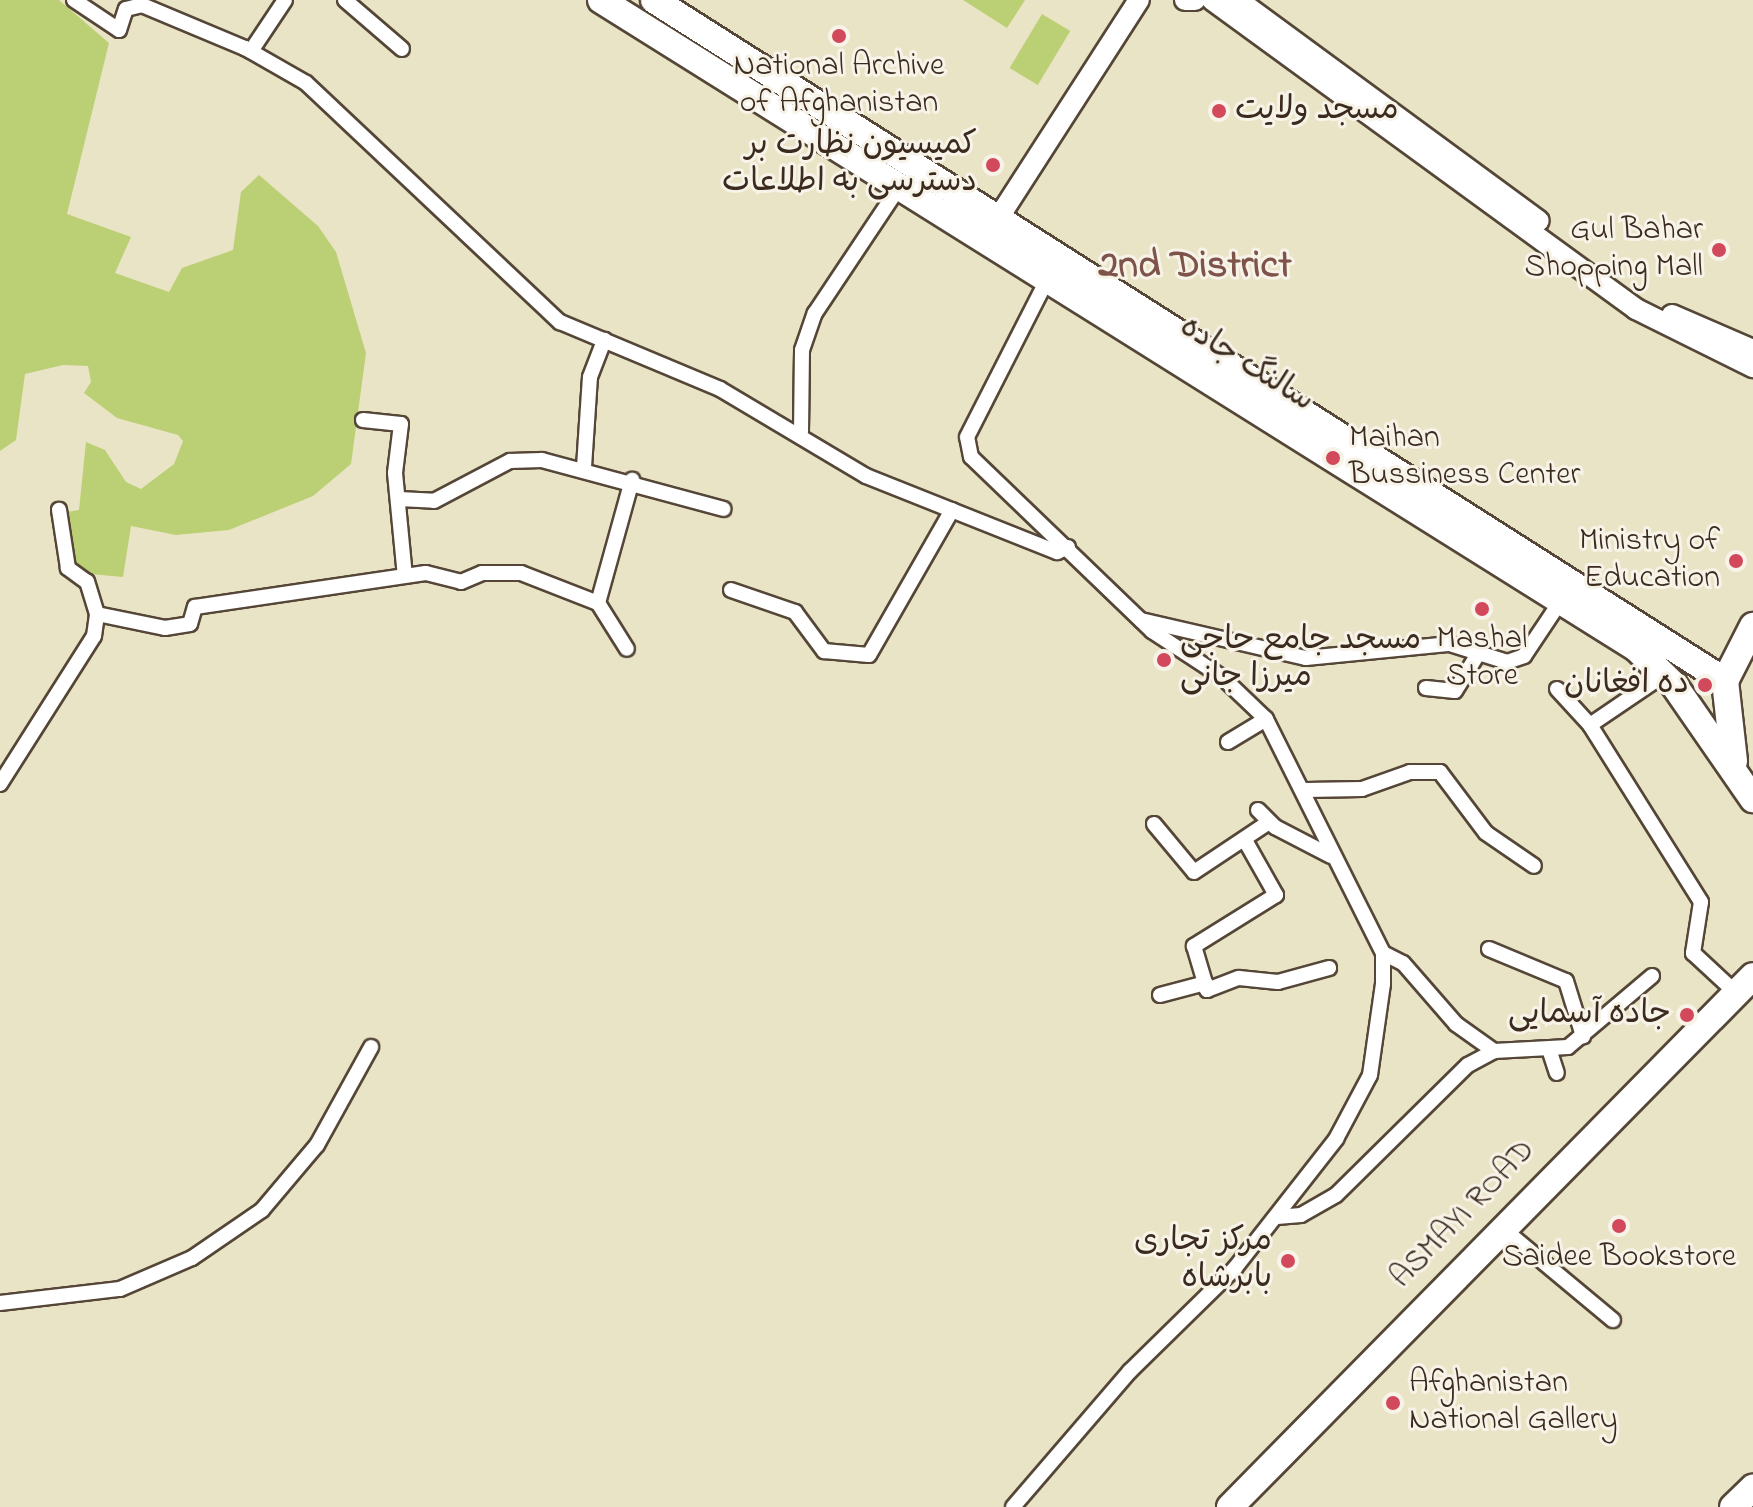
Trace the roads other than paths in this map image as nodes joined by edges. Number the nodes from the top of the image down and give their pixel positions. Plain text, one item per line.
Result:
1 (74, 0) edge
2 (285, 0) edge
3 (345, 0) edge
4 (601, 0) edge
5 (654, 0) edge
6 (1139, 0) edge
7 (1185, 0) edge
8 (1195, 0) edge
9 (1212, 0) edge
10 (1238, 0) edge
11 (245, 48) junction
12 (402, 49) dead end
13 (734, 50) junction
14 (719, 74) junction
15 (899, 187) junction
16 (999, 217) junction
17 (1047, 280) junction
18 (604, 340) junction
19 (1753, 350) edge
20 (1753, 367) edge
21 (363, 420) dead end
22 (801, 432) junction
23 (584, 467) junction
24 (632, 480) junction
25 (399, 499) junction
26 (724, 509) dead end
27 (59, 510) dead end
28 (952, 510) junction
29 (1068, 547) junction
30 (405, 576) junction
31 (731, 590) dead end
32 (1562, 599) junction
33 (598, 603) junction
34 (97, 614) junction
35 (1140, 620) junction
36 (1753, 626) edge
37 (627, 649) dead end
38 (1478, 654) junction
39 (1665, 674) junction
40 (1725, 681) junction
41 (1426, 688) dead end
42 (1557, 689) dead end
43 (1266, 719) junction
44 (1590, 725) junction
45 (1228, 742) dead end
46 (1737, 776) junction
47 (0, 784) edge
48 (1306, 790) junction
49 (1753, 799) edge
50 (1258, 810) dead end
51 (1269, 822) junction
52 (1154, 824) dead end
53 (1246, 842) junction
54 (1331, 856) junction
55 (1534, 866) dead end
56 (1489, 949) dead end
57 (1383, 953) junction
58 (1329, 968) dead end
59 (1652, 976) dead end
60 (1205, 983) junction
61 (1744, 983) edge
62 (1160, 995) dead end
63 (1583, 1036) junction
64 (371, 1047) dead end
65 (1494, 1051) junction
66 (1550, 1052) junction
67 (1557, 1073) dead end
68 (1277, 1217) junction
69 (1500, 1225) junction
70 (0, 1303) edge
71 (1613, 1320) dead end
72 (1753, 1488) edge
73 (1018, 1505) edge
74 (1230, 1507) edge
75 (1733, 1507) edge

1 - 11 street
2 - 11 street
3 - 12 street
4 - 14 highway, سالنگ جاده
5 - 13 highway, سالنگ جاده
6 - 16 main road
7 - 8 main road
9 - 20 main road
10 - 19 main road
11 - 18 street
13 - 14 highway
13 - 16 highway, سالنگ جاده
14 - 15 highway, سالنگ جاده
15 - 17 highway, سالنگ جاده
15 - 22 street
16 - 40 highway, سالنگ جاده
17 - 29 street
17 - 32 highway, سالنگ جاده
18 - 22 street
18 - 23 street
21 - 25 street
22 - 28 street
23 - 24 street
23 - 25 street
24 - 26 street
24 - 33 street
25 - 30 street
27 - 34 street
28 - 29 street
28 - 31 street
29 - 35 street
30 - 33 street
30 - 34 street
32 - 38 street
32 - 39 highway, سالنگ جاده
33 - 37 street
34 - 47 street
35 - 38 street
35 - 43 street
36 - 40 highway
38 - 41 street
39 - 44 street
39 - 46 highway, سالنگ جاده
40 - 46 highway
42 - 44 street
43 - 45 street
43 - 48 street
44 - 61 street
46 - 49 highway, سالنگ جاده
48 - 54 street
48 - 55 street
50 - 51 street
51 - 53 street
51 - 54 street
52 - 53 street
53 - 60 street
54 - 57 street
56 - 63 street
57 - 65 street
57 - 68 street
58 - 60 street
59 - 63 street
60 - 62 street
61 - 69 highway, ASMAYI ROAD
63 - 66 street
64 - 70 street
65 - 66 street
65 - 68 street
66 - 67 street
68 - 73 street
69 - 71 street
69 - 74 highway, ASMAYI ROAD
72 - 75 highway

